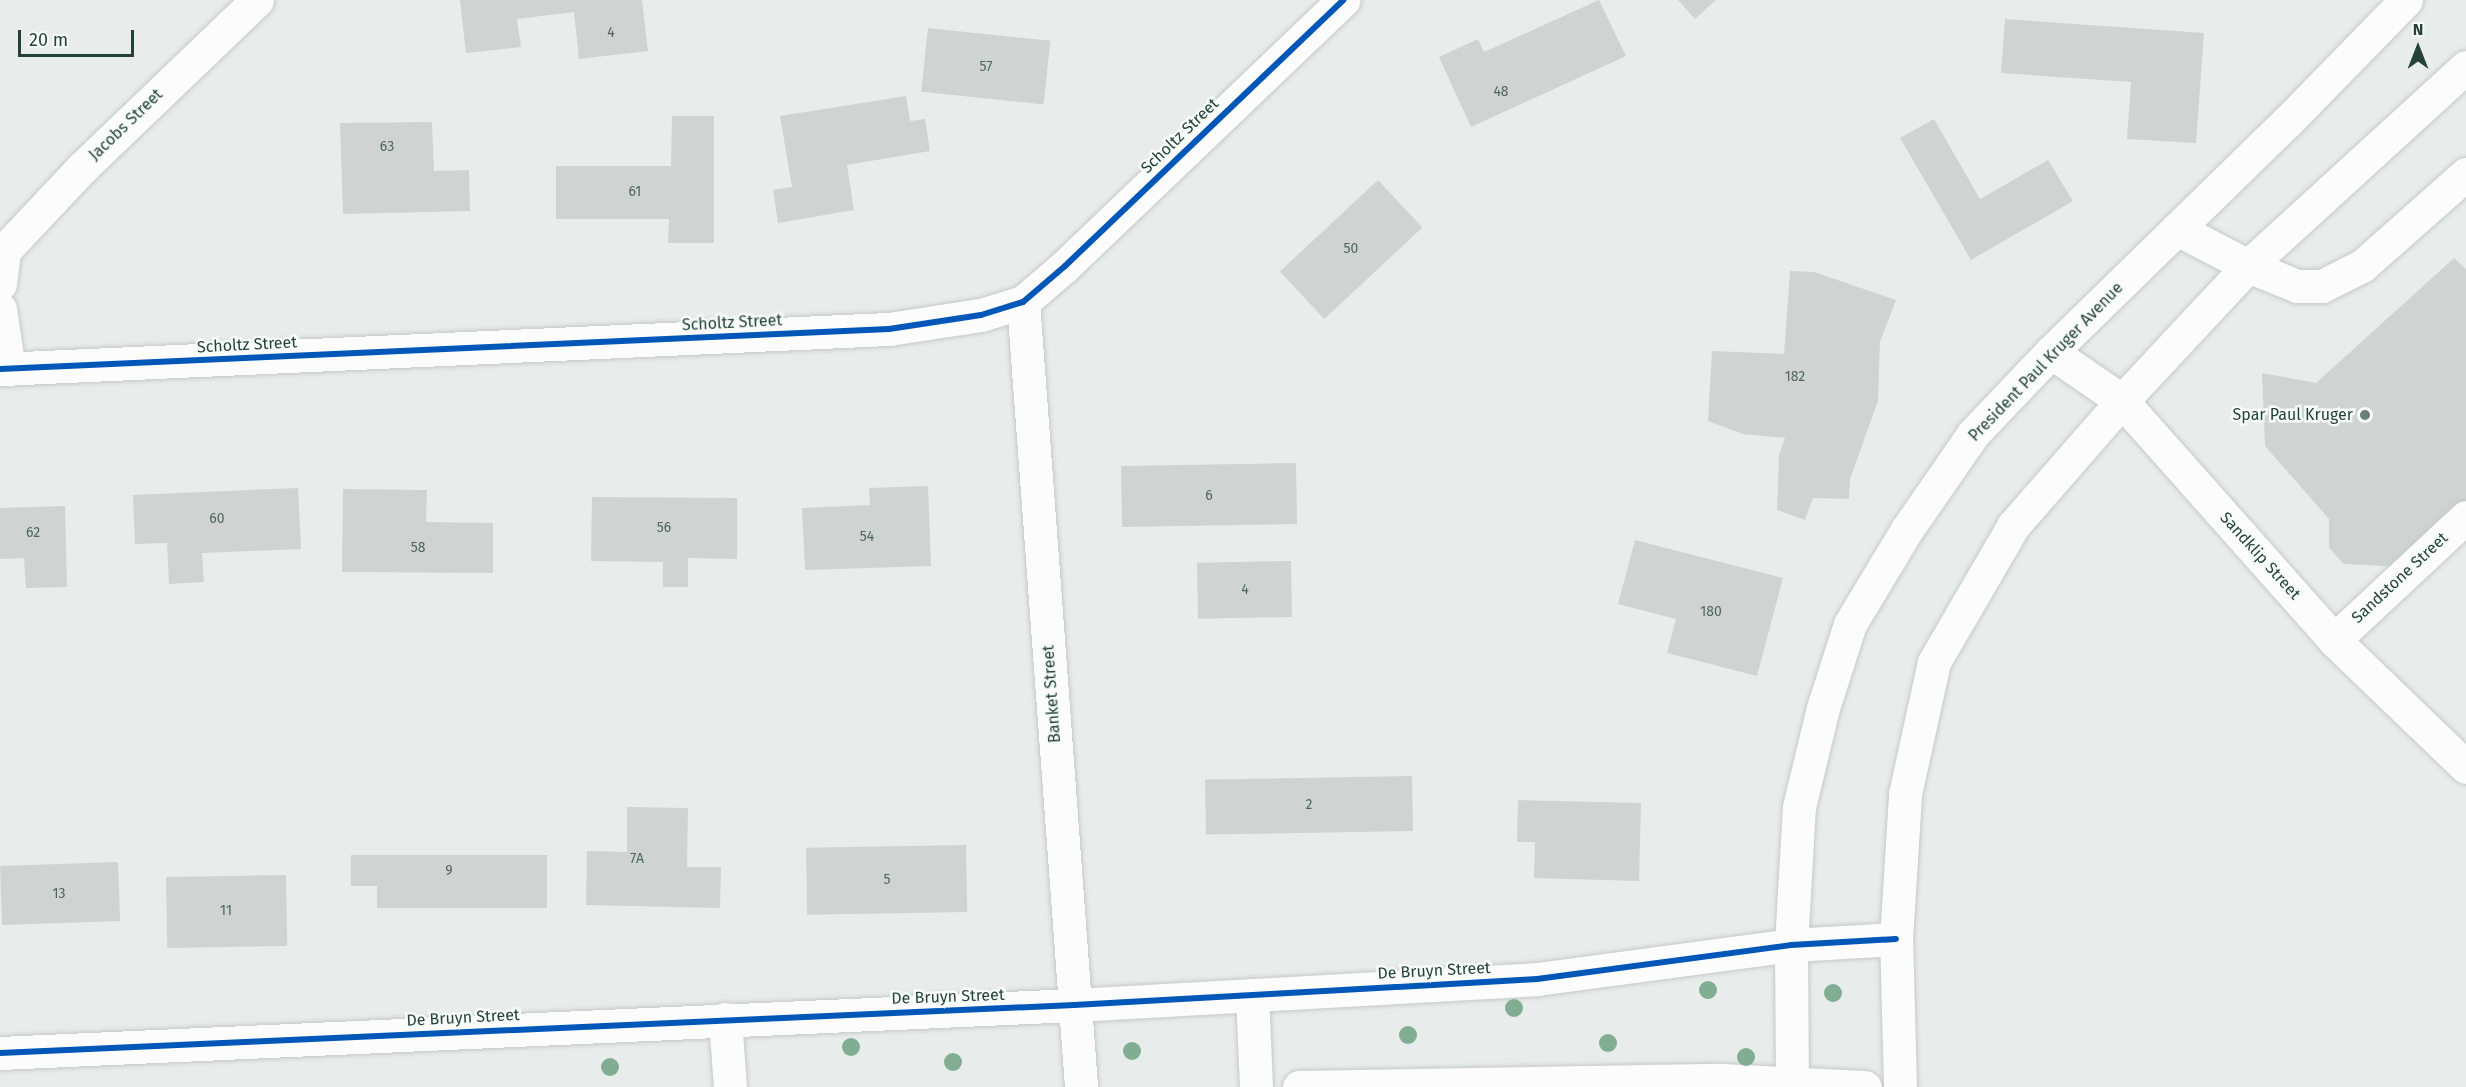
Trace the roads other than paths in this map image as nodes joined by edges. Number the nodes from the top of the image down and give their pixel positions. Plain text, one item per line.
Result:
1 (256, 0) edge
2 (1342, 0) edge
3 (2406, 0) edge
4 (2466, 67) edge
5 (2466, 174) edge
6 (2176, 229) junction
7 (2, 253) edge
8 (2248, 266) junction
9 (0, 284) edge
10 (1023, 302) junction
11 (0, 309) edge
12 (2050, 352) junction
13 (5, 369) edge
14 (2122, 401) junction
15 (2466, 517) edge
16 (2334, 640) junction
17 (2466, 767) edge
18 (1896, 939) junction
19 (1791, 945) junction
20 (1252, 995) junction
21 (1074, 1005) junction
22 (725, 1019) junction
23 (0, 1053) edge
24 (1792, 1084) edge
25 (730, 1087) edge
26 (1081, 1087) edge
27 (1256, 1087) edge
28 (1299, 1087) edge
29 (1864, 1087) edge
30 (1900, 1087) edge

1 - 7 street, Jacobs Street
2 - 10 street, Scholtz Street
3 - 6 street, President Paul Kruger Avenue
4 - 8 street
5 - 8 street
6 - 8 street
6 - 12 street, President Paul Kruger Avenue
7 - 9 street
8 - 14 street
10 - 13 street, Scholtz Street
10 - 21 street, Banket Street
11 - 13 street
12 - 14 street, Sandklip Street
12 - 19 street, President Paul Kruger Avenue
14 - 16 street, Sandklip Street
14 - 18 street
15 - 16 street, Sandstone Street
16 - 17 street, Sandklip Street
18 - 19 street, De Bruyn Street
18 - 30 street
19 - 20 street, De Bruyn Street
19 - 24 street, President Paul Kruger Avenue
20 - 21 street, De Bruyn Street
20 - 27 street
21 - 22 street, De Bruyn Street
21 - 26 street, Banket Street
22 - 23 street, De Bruyn Street
22 - 25 street
24 - 28 street
24 - 29 street

